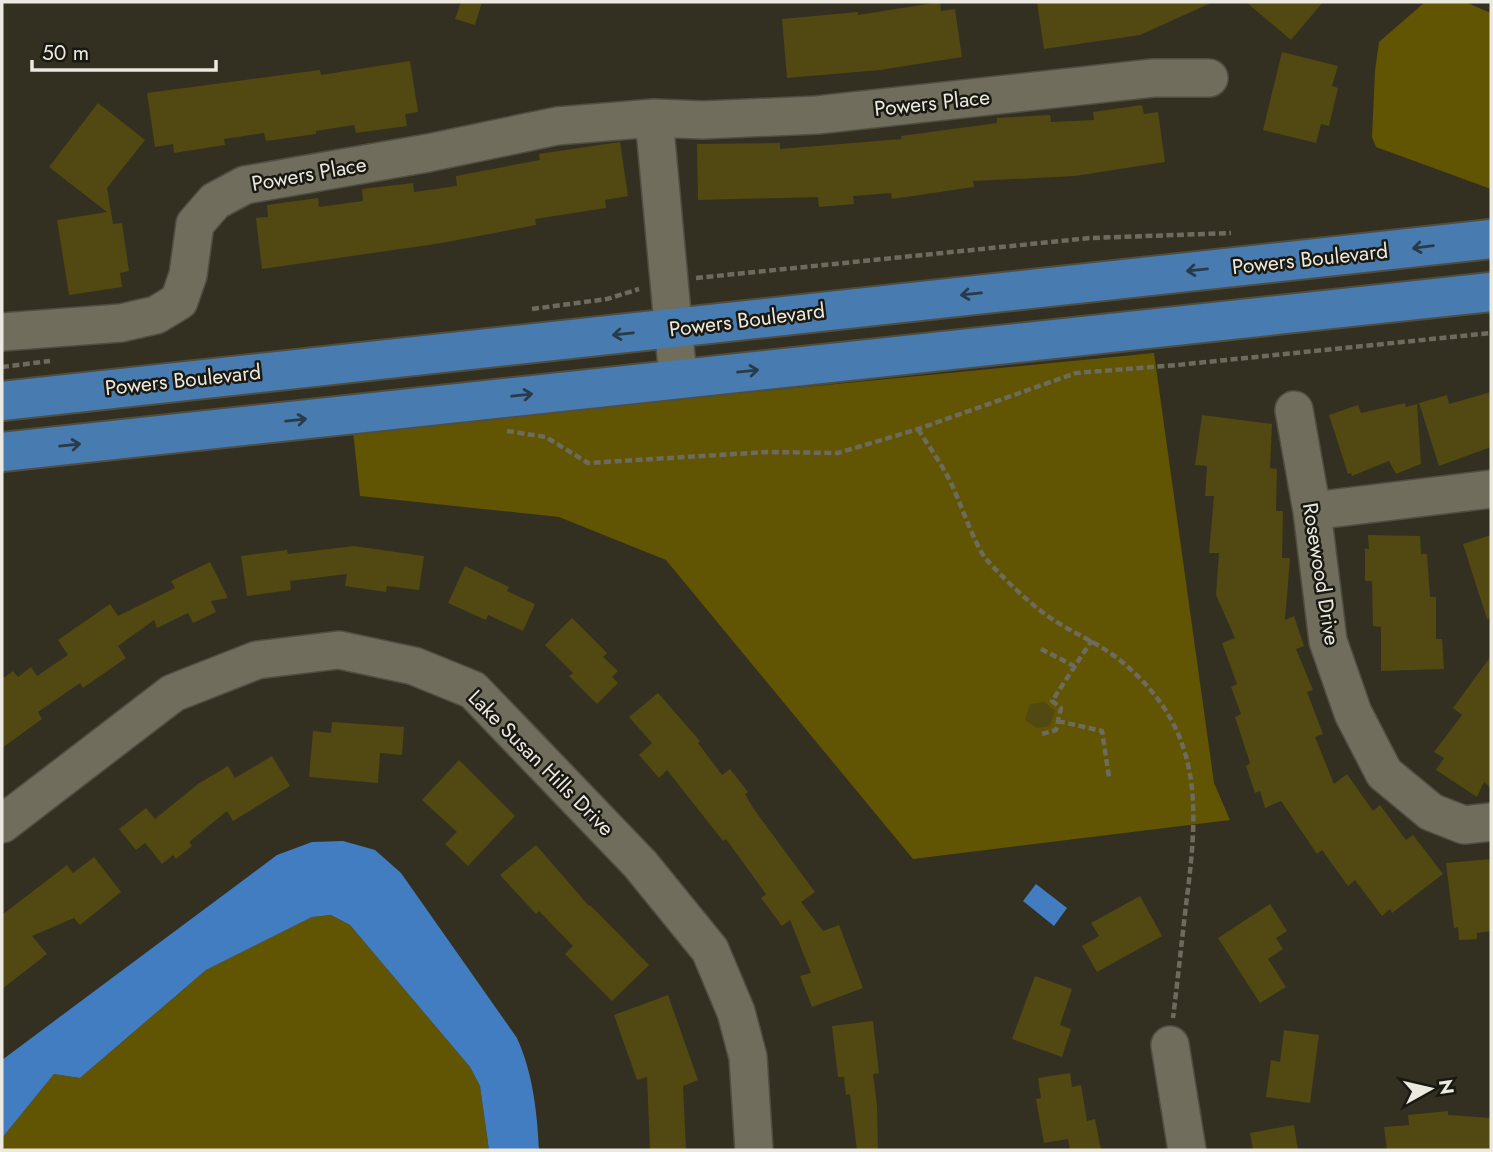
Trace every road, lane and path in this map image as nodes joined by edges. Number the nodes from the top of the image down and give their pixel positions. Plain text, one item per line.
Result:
1 (1209, 78) dead end
2 (654, 118) junction
3 (1233, 233) dead end
4 (1491, 239) edge
5 (667, 280) junction
6 (1491, 292) edge
7 (527, 310) dead end
8 (672, 329) junction
9 (2, 332) edge
10 (1491, 333) edge
11 (56, 361) dead end
12 (2, 366) edge
13 (678, 378) junction
14 (2, 401) edge
15 (1293, 410) dead end
16 (495, 429) dead end
17 (918, 429) junction
18 (2, 452) edge
19 (1491, 489) edge
20 (1312, 511) junction
21 (1092, 640) junction
22 (1041, 649) dead end
23 (1074, 666) junction
24 (1058, 721) junction
25 (1042, 734) dead end
26 (1109, 777) dead end
27 (1491, 822) edge
28 (2, 824) edge
29 (1170, 1045) joint
30 (754, 1150) edge
31 (1187, 1150) edge

1 - 2 street, Powers Place
2 - 5 street
2 - 9 street, Powers Place
3 - 5 path
4 -> 8 main road, Powers Boulevard
5 - 7 path
5 - 8 street
13 -> 6 main road
8 - 13 street
8 -> 14 main road, Powers Boulevard
10 - 17 path
11 - 12 path
18 -> 13 main road
15 - 20 street, Rosewood Drive
16 - 17 path
17 - 21 path
19 - 20 street
20 - 27 street, Rosewood Drive
21 - 23 path
21 - 29 path
22 - 23 path
23 - 24 path
24 - 25 path
24 - 26 path
28 - 30 street, Lake Susan Hills Drive
29 - 31 street

